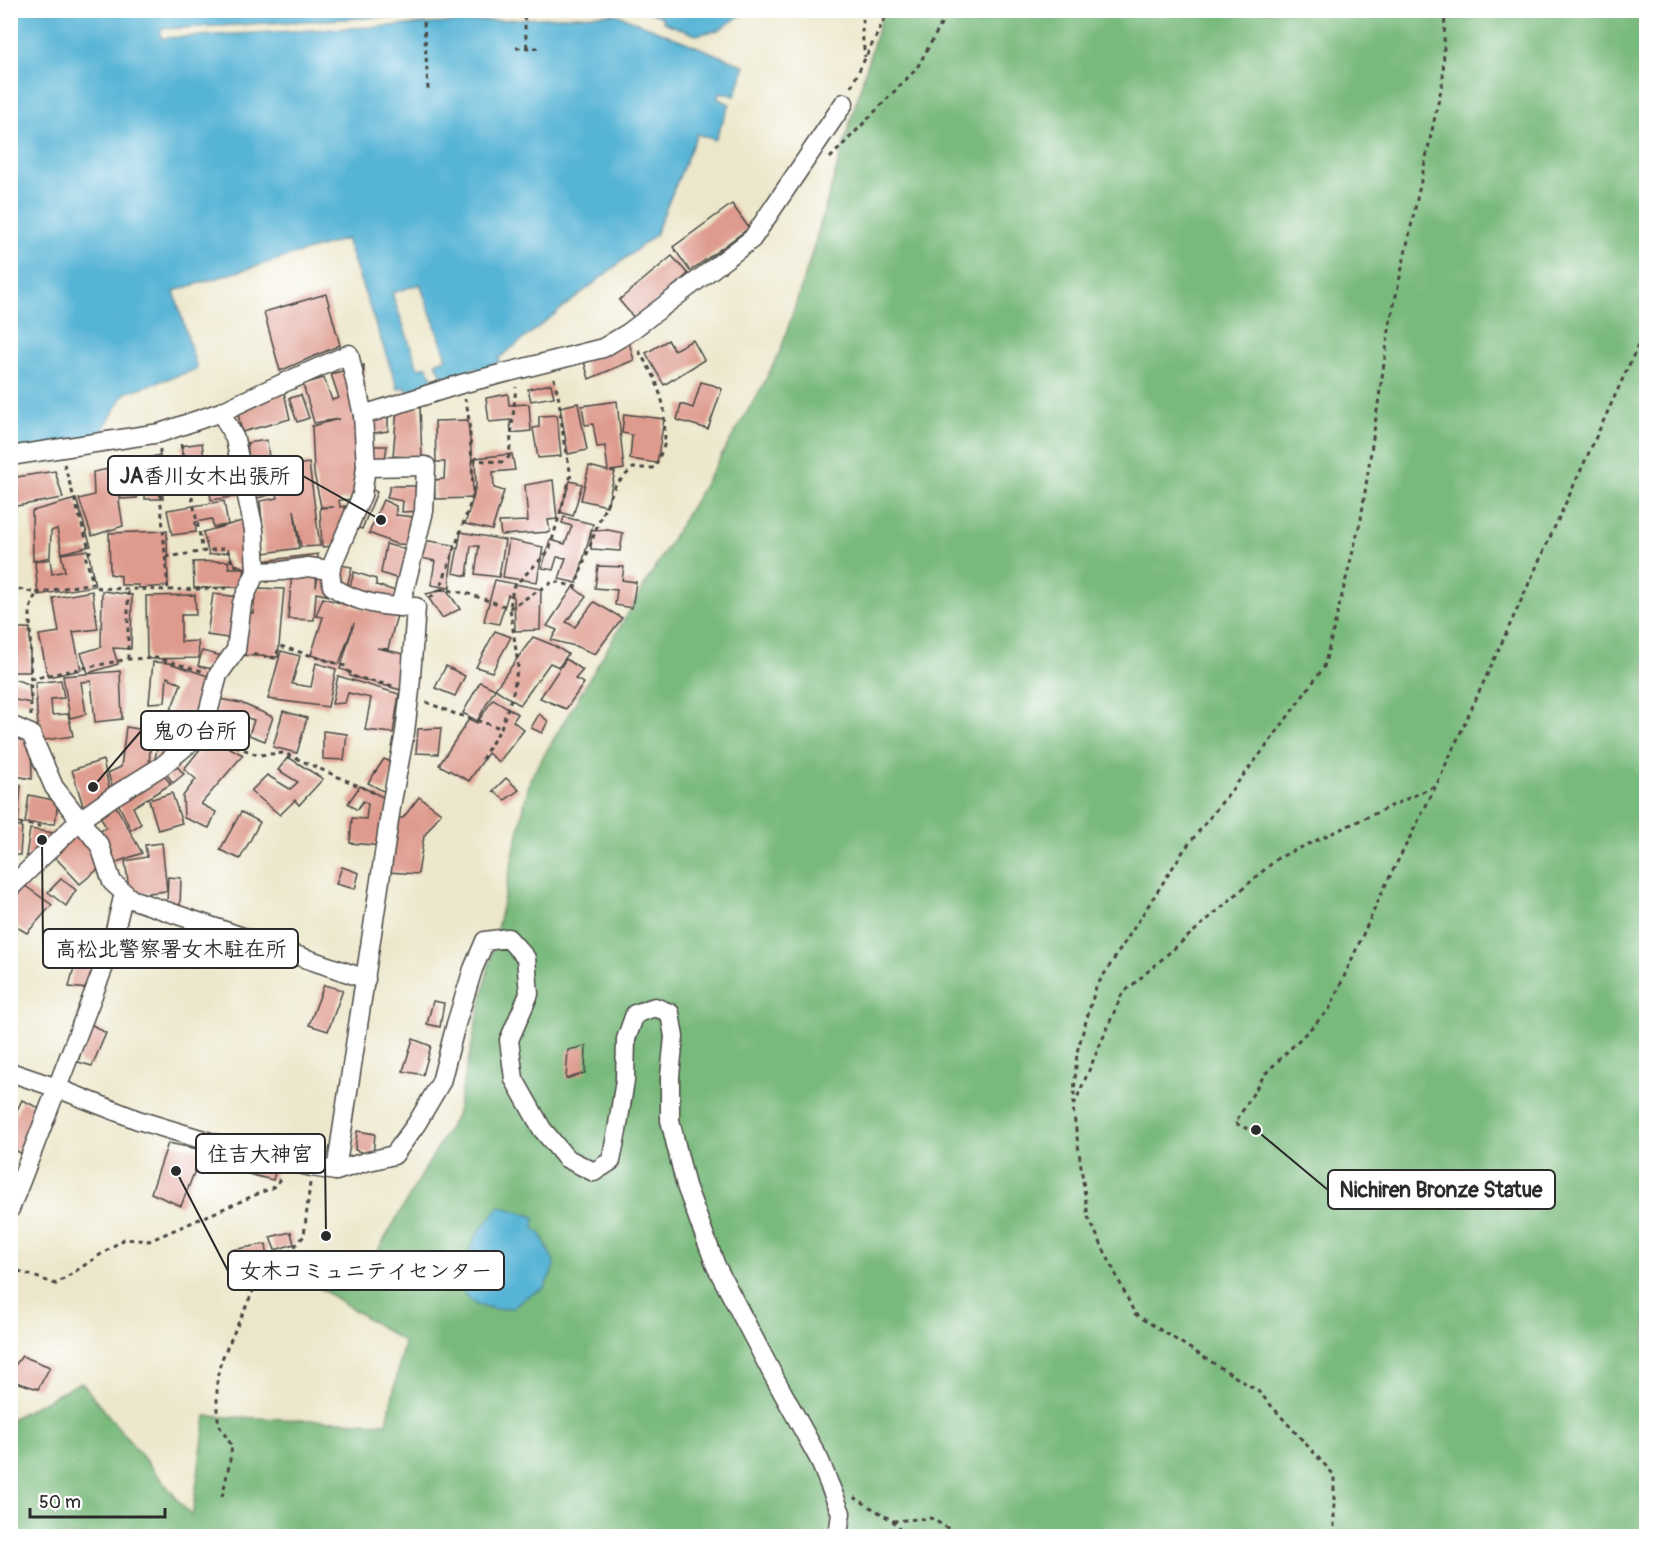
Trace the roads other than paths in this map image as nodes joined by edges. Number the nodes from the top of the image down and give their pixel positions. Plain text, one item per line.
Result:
1 (844, 103) road end
2 (221, 412) junction
3 (363, 415) junction
4 (10, 456) edge
5 (366, 467) junction
6 (330, 570) junction
7 (253, 579) junction
8 (408, 607) junction
9 (10, 725) edge
10 (75, 825) junction
11 (10, 888) edge
12 (124, 892) junction
13 (366, 979) junction
14 (10, 1072) edge
15 (57, 1088) junction
16 (336, 1171) junction
17 (10, 1209) edge
18 (838, 1536) edge

1 - 3 street
2 - 3 street
2 - 4 street
2 - 7 street
3 - 5 street
5 - 6 street
5 - 8 street
6 - 7 street
6 - 8 street
7 - 10 street
8 - 13 street
9 - 10 street
10 - 11 street
10 - 12 street
12 - 13 street
12 - 15 street
13 - 16 street
14 - 15 street
15 - 16 street
15 - 17 street
16 - 18 street

